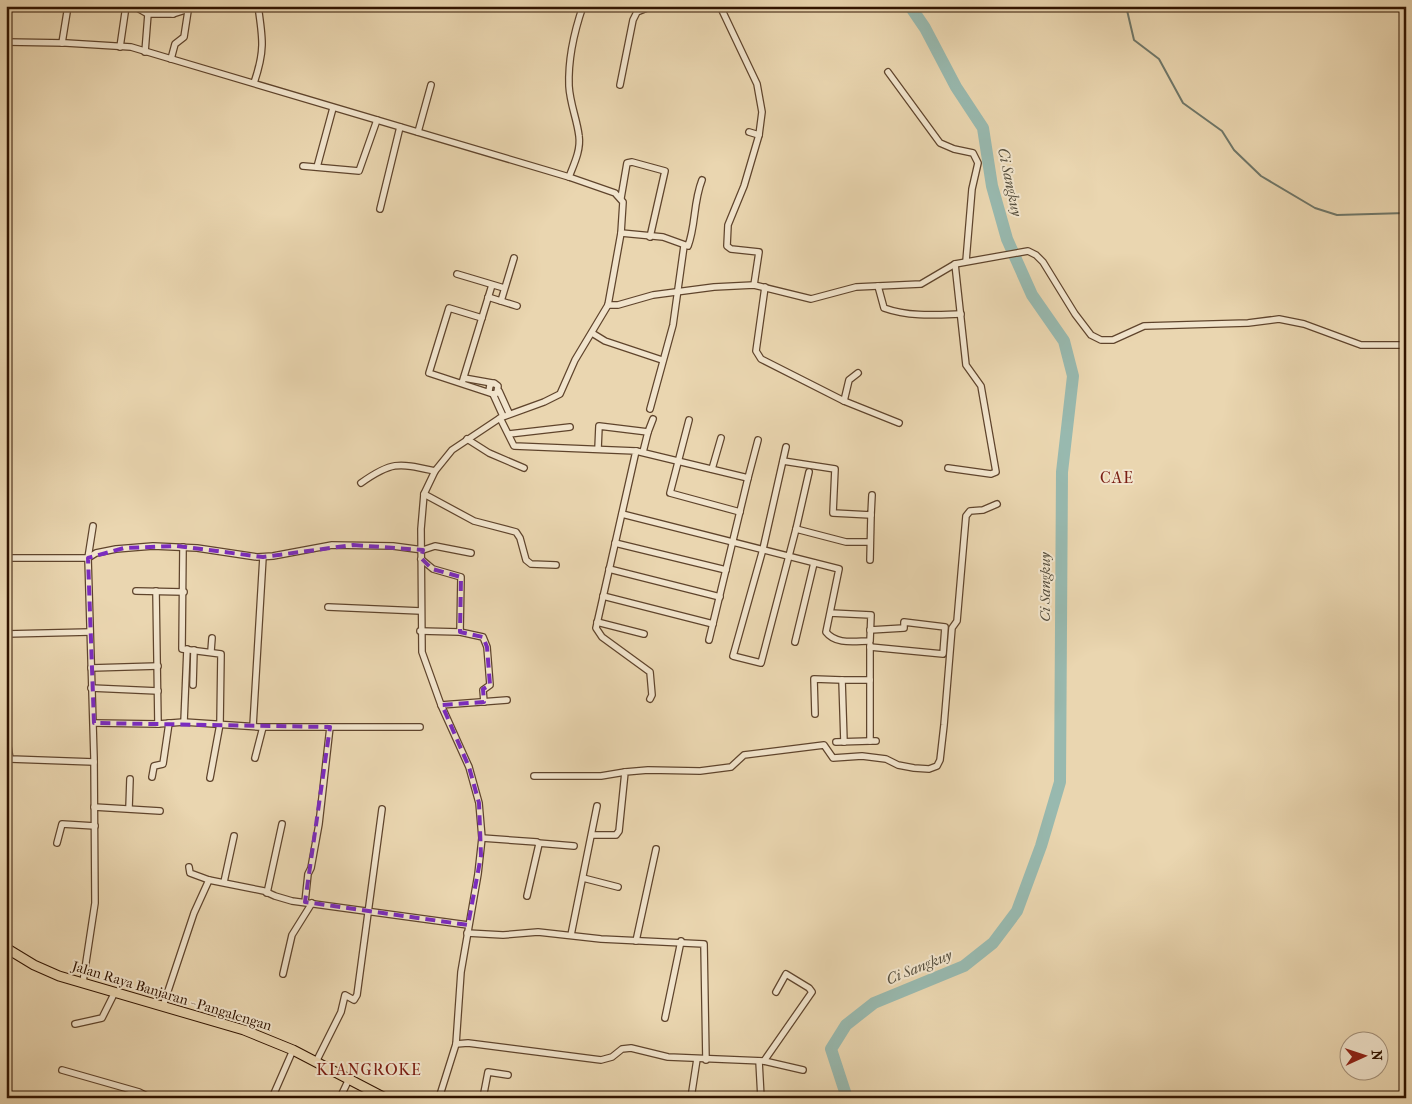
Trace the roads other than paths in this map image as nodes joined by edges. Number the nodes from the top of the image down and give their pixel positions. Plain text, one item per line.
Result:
1 (68, 6) edge
2 (126, 6) edge
3 (134, 6) edge
4 (173, 6) edge
5 (198, 6) edge
6 (258, 6) edge
7 (583, 6) edge
8 (666, 6) edge
9 (720, 6) edge
10 (188, 11) junction
11 (148, 14) junction
12 (173, 14) junction
13 (6, 42) edge
14 (62, 43) junction
15 (120, 47) junction
16 (145, 52) junction
17 (171, 59) junction
18 (888, 72) dead end
19 (254, 83) junction
20 (431, 84) dead end
21 (620, 85) dead end
22 (333, 108) junction
23 (377, 120) junction
24 (400, 127) junction
25 (418, 132) junction
26 (749, 132) dead end
27 (759, 136) junction
28 (303, 166) dead end
29 (317, 167) junction
30 (569, 177) junction
31 (702, 180) dead end
32 (621, 198) junction
33 (380, 209) dead end
34 (622, 233) junction
35 (650, 237) junction
36 (684, 246) junction
37 (514, 258) dead end
38 (966, 261) junction
39 (955, 264) junction
40 (456, 274) dead end
41 (492, 284) junction
42 (754, 285) junction
43 (878, 286) junction
44 (765, 287) junction
45 (504, 288) junction
46 (678, 292) junction
47 (488, 297) junction
48 (501, 301) junction
49 (608, 305) junction
50 (517, 306) dead end
51 (961, 314) junction
52 (482, 318) junction
53 (592, 333) junction
54 (1406, 346) edge
55 (662, 360) junction
56 (858, 373) dead end
57 (463, 381) junction
58 (492, 383) junction
59 (493, 392) junction
60 (844, 401) junction
61 (650, 409) dead end
62 (504, 416) junction
63 (653, 419) dead end
64 (689, 420) dead end
65 (899, 423) dead end
66 (570, 427) dead end
67 (648, 432) junction
68 (509, 434) junction
69 (721, 438) dead end
70 (468, 439) junction
71 (758, 440) dead end
72 (786, 447) dead end
73 (598, 449) junction
74 (639, 452) junction
75 (678, 461) junction
76 (783, 461) junction
77 (524, 468) dead end
78 (948, 468) dead end
79 (712, 469) junction
80 (435, 471) junction
81 (809, 472) dead end
82 (748, 478) junction
83 (361, 483) dead end
84 (424, 494) junction
85 (872, 495) dead end
86 (997, 504) dead end
87 (740, 512) junction
88 (622, 514) junction
89 (871, 515) junction
90 (93, 526) dead end
91 (796, 529) junction
92 (733, 541) junction
93 (870, 542) junction
94 (615, 543) junction
95 (183, 546) junction
96 (763, 549) junction
97 (423, 550) junction
98 (471, 553) dead end
99 (788, 556) junction
100 (263, 557) junction
101 (6, 558) edge
102 (88, 558) junction
103 (421, 558) junction
104 (870, 560) dead end
105 (814, 563) junction
106 (6, 564) edge
107 (556, 565) dead end
108 (609, 569) junction
109 (726, 570) junction
110 (136, 590) dead end
111 (156, 592) junction
112 (184, 592) junction
113 (603, 596) junction
114 (720, 597) junction
115 (328, 607) dead end
116 (421, 611) junction
117 (830, 613) junction
118 (597, 622) junction
119 (713, 624) junction
120 (870, 630) junction
121 (420, 631) junction
122 (90, 632) junction
123 (460, 632) junction
124 (6, 634) edge
125 (644, 634) dead end
126 (212, 638) dead end
127 (709, 640) dead end
128 (796, 642) dead end
129 (870, 644) junction
130 (187, 649) junction
131 (194, 650) junction
132 (211, 651) junction
133 (158, 666) junction
134 (91, 668) junction
135 (842, 680) junction
136 (870, 680) junction
137 (6, 684) edge
138 (193, 685) dead end
139 (91, 688) junction
140 (158, 691) junction
141 (650, 699) dead end
142 (507, 700) dead end
143 (484, 702) junction
144 (441, 705) junction
145 (815, 714) dead end
146 (184, 722) junction
147 (94, 724) junction
148 (158, 724) junction
149 (169, 724) junction
150 (220, 724) junction
151 (254, 726) junction
152 (263, 727) junction
153 (420, 727) dead end
154 (330, 728) junction
155 (6, 740) edge
156 (836, 742) dead end
157 (844, 742) junction
158 (255, 758) dead end
159 (94, 762) junction
160 (625, 772) junction
161 (534, 776) dead end
162 (152, 777) dead end
163 (210, 778) dead end
164 (130, 779) dead end
165 (597, 806) dead end
166 (94, 807) junction
167 (129, 808) junction
168 (382, 809) dead end
169 (160, 811) dead end
170 (282, 824) dead end
171 (95, 826) junction
172 (592, 835) junction
173 (234, 836) dead end
174 (482, 838) junction
175 (57, 843) dead end
176 (538, 843) junction
177 (574, 846) dead end
178 (656, 849) dead end
179 (189, 866) dead end
180 (583, 878) junction
181 (209, 880) junction
182 (224, 882) junction
183 (618, 887) dead end
184 (267, 893) junction
185 (527, 896) dead end
186 (308, 903) junction
187 (369, 910) junction
188 (468, 925) junction
189 (467, 932) junction
190 (571, 935) junction
191 (636, 940) junction
192 (681, 942) junction
193 (6, 948) edge
194 (283, 974) dead end
195 (83, 982) junction
196 (115, 992) junction
197 (776, 992) dead end
198 (163, 1006) junction
199 (665, 1018) dead end
200 (75, 1024) dead end
201 (456, 1044) junction
202 (293, 1050) junction
203 (697, 1059) junction
204 (706, 1060) junction
205 (762, 1061) junction
206 (316, 1062) junction
207 (62, 1070) dead end
208 (803, 1070) dead end
209 (508, 1074) dead end
210 (349, 1079) junction
211 (151, 1098) edge
212 (272, 1098) edge
213 (340, 1098) edge
214 (385, 1098) edge
215 (439, 1098) edge
216 (482, 1098) edge
217 (691, 1098) edge
218 (761, 1098) edge

1 - 14 street
2 - 15 street
3 - 11 street
4 - 12 street
5 - 10 street
6 - 19 street
7 - 30 street
8 - 21 street
9 - 27 street
10 - 12 street
10 - 17 street
11 - 12 street
11 - 16 street
13 - 14 street
14 - 15 street
15 - 16 street
16 - 17 street
17 - 19 street
18 - 38 street
19 - 22 street
20 - 25 street
22 - 23 street
22 - 29 street
23 - 24 street
23 - 29 street
24 - 25 street
24 - 33 street
25 - 30 street
26 - 27 street
27 - 42 street
28 - 29 street
30 - 32 street
31 - 36 street
32 - 34 street
32 - 35 street
34 - 35 street
34 - 49 street
35 - 36 street
36 - 46 street
37 - 45 street
38 - 39 street
38 - 54 street
39 - 43 street
39 - 51 street
40 - 41 street
41 - 45 street
41 - 47 street
42 - 44 street
42 - 46 street
43 - 44 street
43 - 51 street
44 - 60 street
45 - 48 street
46 - 49 street
46 - 55 street
47 - 48 street
47 - 52 street
48 - 50 street
49 - 53 street
51 - 78 street
52 - 57 street
52 - 57 street
53 - 55 street
53 - 62 street
55 - 61 street
56 - 60 street
57 - 58 street
57 - 59 street
58 - 59 street
58 - 59 street
59 - 62 street
60 - 65 street
62 - 68 street
62 - 70 street
63 - 67 street
64 - 75 street
66 - 68 street
67 - 73 street
67 - 74 street
68 - 73 street
69 - 79 street
70 - 77 street
70 - 80 street
71 - 82 street
72 - 76 street
73 - 74 street
74 - 75 street
74 - 88 street
75 - 79 street
75 - 87 street
76 - 89 street
76 - 96 street
79 - 82 street
80 - 83 street
80 - 84 street
81 - 91 street
82 - 87 street
84 - 97 street
84 - 107 street
85 - 89 street
86 - 160 street
87 - 92 street
88 - 92 street
88 - 94 street
89 - 93 street
90 - 102 street
91 - 93 street
91 - 99 street
92 - 96 street
92 - 109 street
93 - 104 street
94 - 108 street
94 - 109 street
95 - 100 street
95 - 102 street
95 - 112 street
96 - 99 street
96 - 99 street
97 - 98 street
97 - 100 street
97 - 103 street
99 - 105 street
100 - 151 street
101 - 102 street
101 - 106 street
102 - 122 street
103 - 116 street
103 - 123 street
105 - 117 street
105 - 128 street
108 - 113 street
108 - 114 street
109 - 114 street
110 - 111 street
111 - 112 street
111 - 133 street
112 - 130 street
113 - 118 street
113 - 119 street
114 - 119 street
115 - 116 street
116 - 121 street
117 - 120 street
117 - 129 street
118 - 125 street
118 - 141 street
119 - 127 street
120 - 129 street
120 - 129 street
121 - 123 street
121 - 144 street
122 - 124 street
122 - 134 street
123 - 143 street
126 - 132 street
129 - 136 street
130 - 131 street
130 - 146 street
131 - 132 street
131 - 138 street
132 - 150 street
133 - 134 street
133 - 140 street
134 - 139 street
135 - 136 street
135 - 145 street
135 - 157 street
136 - 157 street
137 - 155 street
139 - 140 street
139 - 147 street
140 - 148 street
142 - 143 street
143 - 144 street
144 - 174 street
146 - 149 street
146 - 150 street
147 - 148 street
147 - 159 street
148 - 149 street
149 - 162 street
150 - 151 street
150 - 163 street
151 - 152 street
152 - 154 street
152 - 158 street
153 - 154 street
154 - 186 street
155 - 159 street
156 - 157 street
159 - 166 street
160 - 161 street
160 - 172 street
164 - 167 street
165 - 172 street
166 - 167 street
166 - 171 street
167 - 169 street
168 - 187 street
170 - 184 street
171 - 175 street
171 - 195 street
172 - 180 street
173 - 182 street
174 - 176 street
174 - 188 street
176 - 177 street
176 - 185 street
178 - 191 street
179 - 181 street
180 - 183 street
180 - 190 street
181 - 182 street
181 - 198 street
182 - 184 street
184 - 186 street
186 - 187 street
186 - 194 street
187 - 188 street
187 - 206 street
188 - 189 street
189 - 190 street
189 - 201 street
190 - 191 street
191 - 192 street
192 - 199 street
192 - 204 street
193 - 195 main road, Jalan Raya Banjaran - Pangalengan
195 - 196 main road, Jalan Raya Banjaran - Pangalengan
196 - 198 main road, Jalan Raya Banjaran - Pangalengan
196 - 200 street
197 - 205 street
198 - 202 main road, Jalan Raya Banjaran - Pangalengan
201 - 203 street
201 - 215 street
202 - 206 main road, Jalan Raya Banjaran - Pangalengan
202 - 212 street
203 - 204 street
203 - 217 street
204 - 205 street
205 - 208 street
205 - 218 street
206 - 210 main road, Jalan Raya Banjaran - Pangalengan
207 - 211 street
209 - 216 street
210 - 213 street
210 - 214 main road, Jalan Raya Banjaran - Pangalengan

